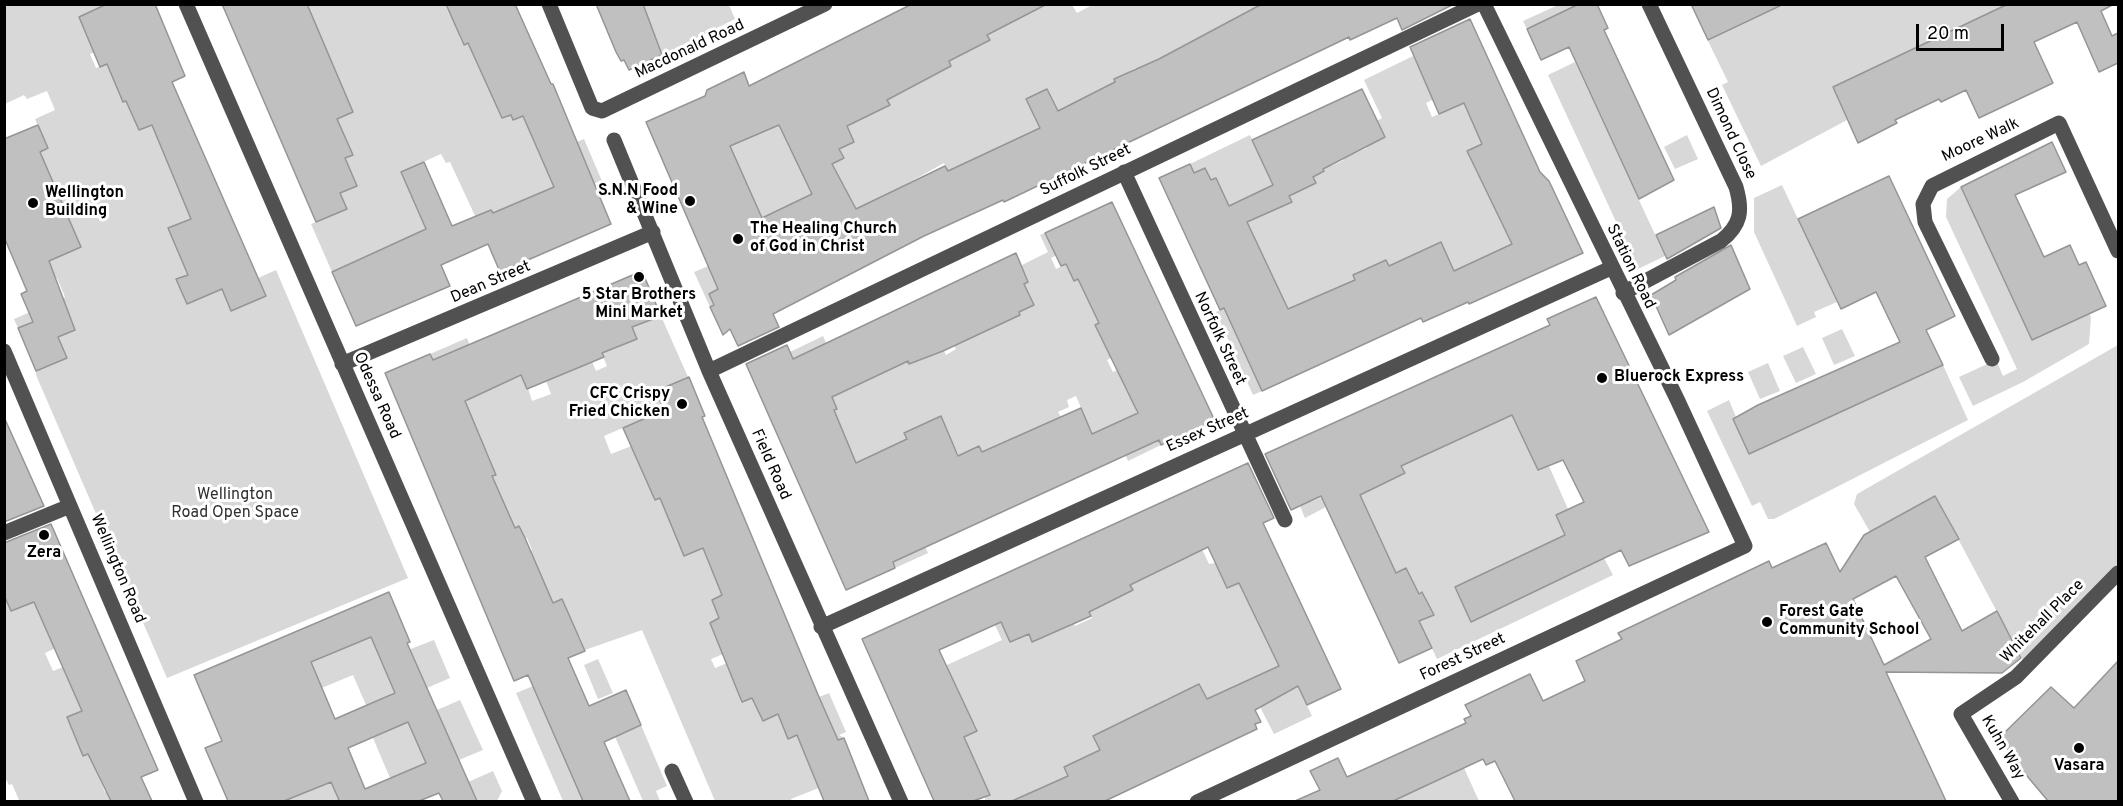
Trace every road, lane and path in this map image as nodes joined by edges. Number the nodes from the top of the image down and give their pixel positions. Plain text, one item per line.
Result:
1 (186, 4) edge
2 (549, 4) edge
3 (825, 4) edge
4 (1649, 4) edge
5 (1485, 5) edge
6 (614, 140) dead end
7 (1124, 172) junction
8 (653, 232) junction
9 (2118, 251) edge
10 (1611, 268) junction
11 (1623, 292) junction
12 (4, 351) edge
13 (1992, 359) dead end
14 (342, 364) junction
15 (709, 371) junction
16 (1244, 435) junction
17 (70, 506) junction
18 (1285, 520) dead end
19 (4, 533) edge
20 (1745, 546) joint
21 (2118, 573) edge
22 (821, 627) junction
23 (1961, 714) joint
24 (672, 771) dead end
25 (196, 801) edge
26 (534, 801) edge
27 (686, 801) edge
28 (901, 801) edge
29 (1197, 801) edge
30 (2012, 801) edge

1 - 14 street, Odessa Road
2 - 3 street, Macdonald Road
4 - 11 street, Dimond Close
5 - 7 street, Suffolk Street
5 - 10 street, Station Road
6 - 8 street, Field Road
7 - 15 street, Suffolk Street
7 - 16 street, Norfolk Street
8 - 14 street, Dean Street
8 - 15 street, Field Road
9 - 13 street, Moore Walk
10 - 11 street, Station Road
10 - 16 street, Essex Street
11 - 20 street, Station Road
12 - 17 street, Wellington Road
14 - 26 street, Odessa Road
15 - 22 street, Field Road
16 - 18 street, Norfolk Street
16 - 22 street, Essex Street
17 - 19 street
17 - 25 street, Wellington Road
20 - 29 street, Forest Street
21 - 23 street, Whitehall Place
22 - 28 street, Field Road
23 - 30 street, Kuhn Way
24 - 27 street

